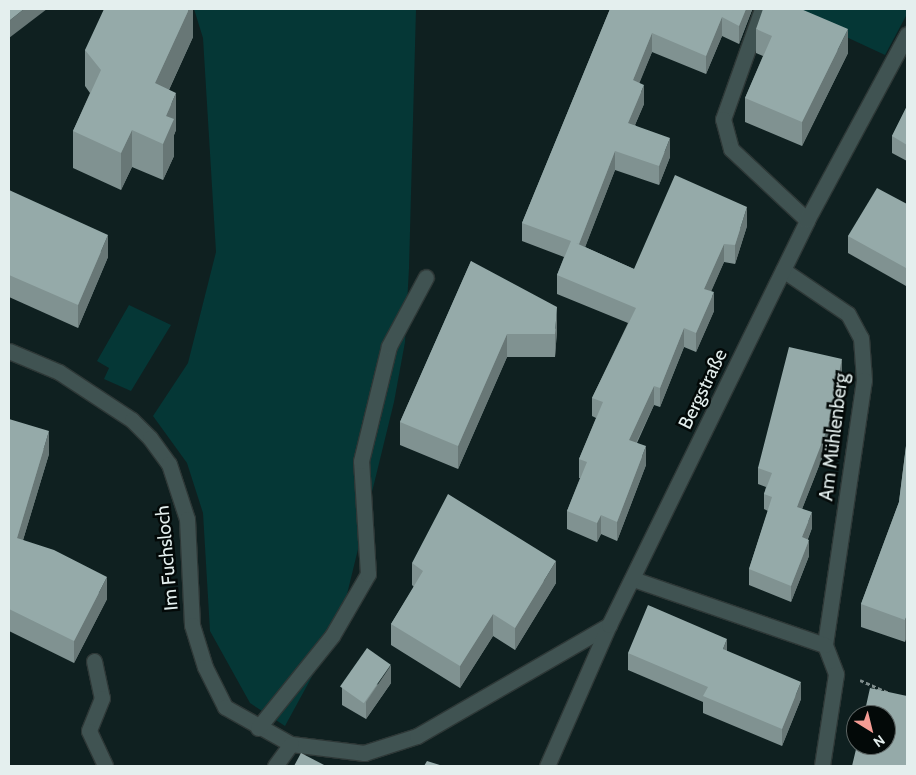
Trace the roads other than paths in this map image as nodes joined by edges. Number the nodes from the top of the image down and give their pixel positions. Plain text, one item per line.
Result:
1 (762, 9) edge
2 (907, 34) edge
3 (807, 220) junction
4 (783, 270) junction
5 (426, 277) dead end
6 (9, 351) edge
7 (633, 579) junction
8 (609, 625) junction
9 (825, 645) junction
10 (94, 661) dead end
11 (258, 728) junction
12 (291, 744) junction
13 (105, 766) edge
14 (276, 766) edge
15 (546, 766) edge
16 (822, 766) edge

1 - 3 street
2 - 3 street, Bergstraße
3 - 4 street, Bergstraße
4 - 7 street, Bergstraße
4 - 9 street, Am Mühlenberg
5 - 11 street
6 - 11 street, Im Fuchsloch
7 - 8 street, Bergstraße
7 - 9 street
8 - 12 street, Im Fuchsloch
8 - 15 street, Bergstraße
9 - 16 street, Am Mühlenberg
10 - 13 street
11 - 12 street, Im Fuchsloch
12 - 14 street

